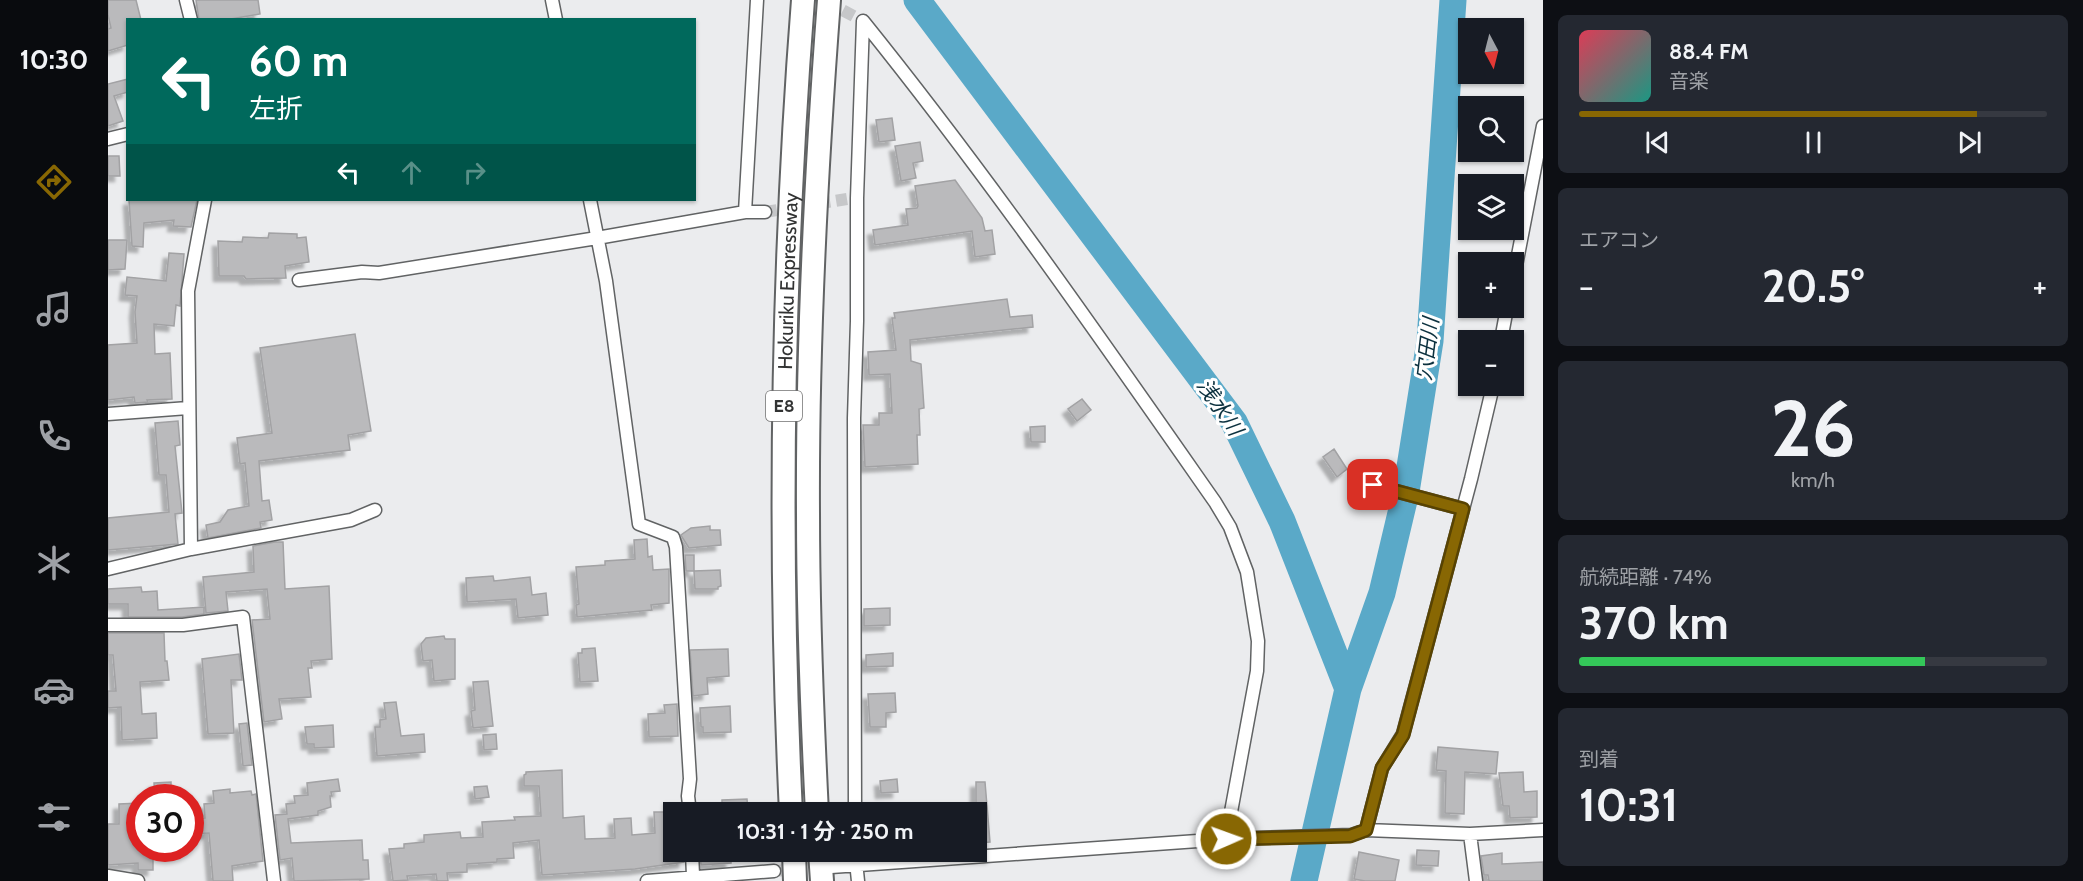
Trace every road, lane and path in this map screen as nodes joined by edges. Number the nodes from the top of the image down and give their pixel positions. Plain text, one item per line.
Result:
1 (186, 0) edge
2 (552, 0) edge
3 (757, 0) edge
4 (803, 0) edge
5 (828, 0) edge
6 (190, 18) edge
7 (556, 18) edge
8 (1543, 126) edge
9 (126, 135) edge
10 (108, 139) edge
11 (205, 201) edge
12 (590, 201) edge
13 (745, 212) junction
14 (765, 212) tunnel mouth
15 (597, 238) junction
16 (1519, 252) edge
17 (299, 280) dead end
18 (1490, 396) edge
19 (188, 408) junction
20 (108, 414) edge
21 (1373, 485) dead end
22 (1460, 508) junction
23 (375, 510) dead end
24 (191, 549) junction
25 (108, 569) edge
26 (108, 625) edge
27 (689, 802) edge
28 (791, 802) edge
29 (817, 802) edge
30 (855, 802) edge
31 (1366, 830) junction
32 (1543, 830) edge
33 (1470, 834) junction
34 (1226, 839) junction
35 (987, 851) edge
36 (692, 862) edge
37 (794, 862) edge
38 (840, 862) edge
39 (856, 862) edge
40 (824, 866) tunnel mouth
41 (774, 871) tunnel mouth
42 (108, 876) edge
43 (693, 876) junction
44 (138, 881) edge
45 (274, 881) edge
46 (647, 881) edge
47 (795, 881) edge
48 (858, 881) edge
49 (1476, 881) edge

1 - 6 street
2 - 7 street
3 - 13 street
4 - 28 highway, Hokuriku Expressway / E8
5 - 29 highway, Hokuriku Expressway / E8
8 - 16 street
9 - 10 street
11 - 19 street
12 - 15 street
13 - 14 street
13 - 15 street
15 - 17 street
15 - 27 street
18 - 22 street
19 - 20 street
19 - 24 street
21 - 22 street
22 - 31 street
23 - 24 street
24 - 25 street
26 - 45 street
30 - 34 street
31 - 33 street
31 - 34 street
32 - 33 street
33 - 49 street
34 - 35 street
36 - 43 street
37 - 47 highway
38 - 40 street
39 - 48 street
41 - 43 street
42 - 44 street
43 - 46 street

